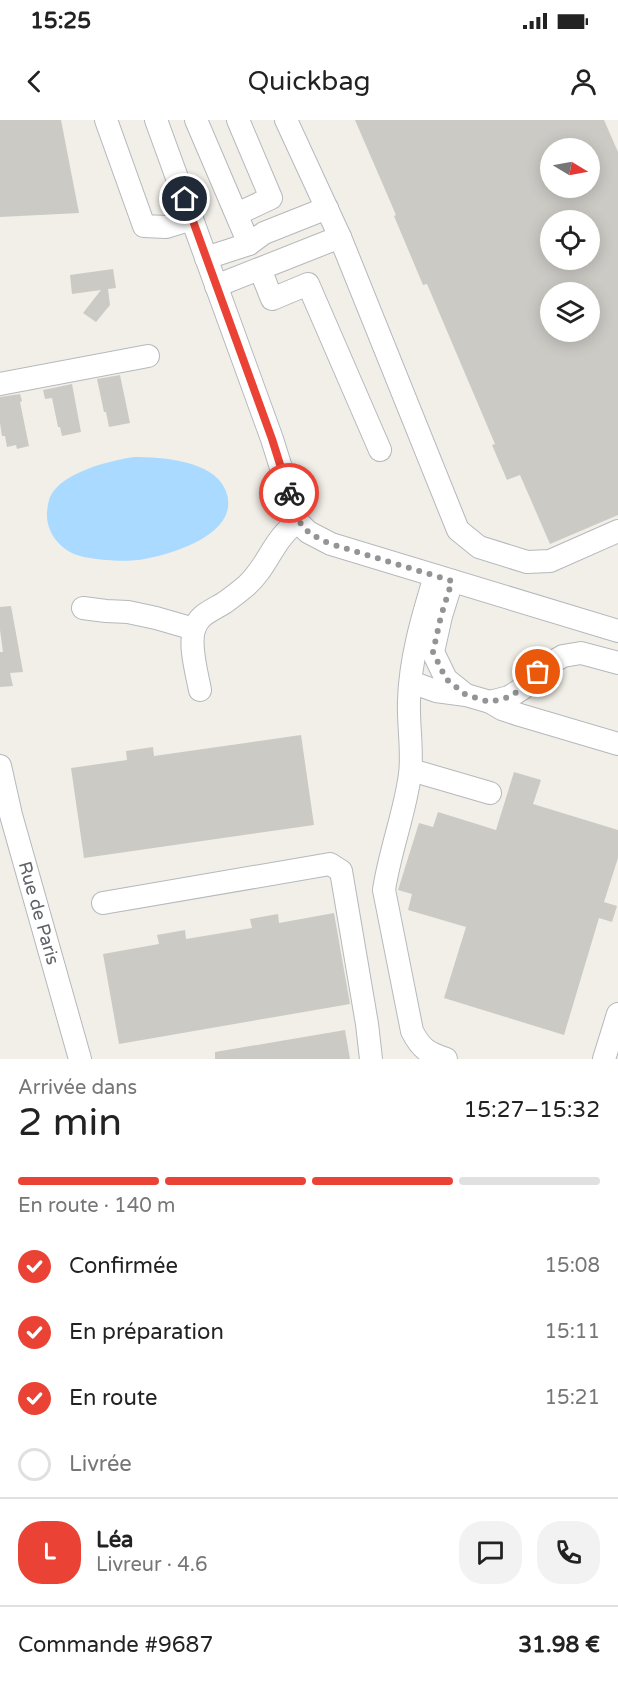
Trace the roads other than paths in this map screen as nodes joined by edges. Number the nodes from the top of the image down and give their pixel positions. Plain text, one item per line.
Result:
1 (106, 120) edge
2 (156, 120) edge
3 (196, 120) edge
4 (238, 120) edge
5 (286, 120) edge
6 (327, 208) junction
7 (237, 214) junction
8 (192, 219) junction
9 (340, 237) junction
10 (249, 243) junction
11 (206, 258) junction
12 (260, 269) junction
13 (216, 286) junction
14 (148, 356) dead end
15 (0, 384) edge
16 (380, 450) dead end
17 (298, 522) junction
18 (618, 531) edge
19 (443, 578) junction
20 (83, 608) dead end
21 (194, 629) junction
22 (618, 631) edge
23 (618, 663) edge
24 (411, 682) junction
25 (200, 690) dead end
26 (466, 695) junction
27 (490, 702) junction
28 (618, 744) edge
29 (0, 769) edge
30 (411, 771) junction
31 (490, 793) dead end
32 (103, 903) dead end
33 (618, 1014) edge
34 (81, 1059) edge
35 (371, 1059) edge
36 (447, 1059) edge
37 (604, 1059) edge

1 - 8 street
2 - 8 street
3 - 7 street
4 - 7 street
5 - 6 street
6 - 9 street
6 - 10 street
7 - 10 street
8 - 11 street
9 - 12 street
9 - 18 street
10 - 11 street
11 - 13 street
12 - 13 street
12 - 16 street
13 - 17 street
14 - 15 street
17 - 19 street
17 - 21 street
19 - 22 street
19 - 24 street
19 - 26 street
20 - 21 street
21 - 25 street
23 - 27 street
24 - 26 street
24 - 30 street
26 - 27 street
27 - 28 street
29 - 34 street, Rue de Paris
30 - 31 street
30 - 36 street
32 - 35 street
33 - 37 street

